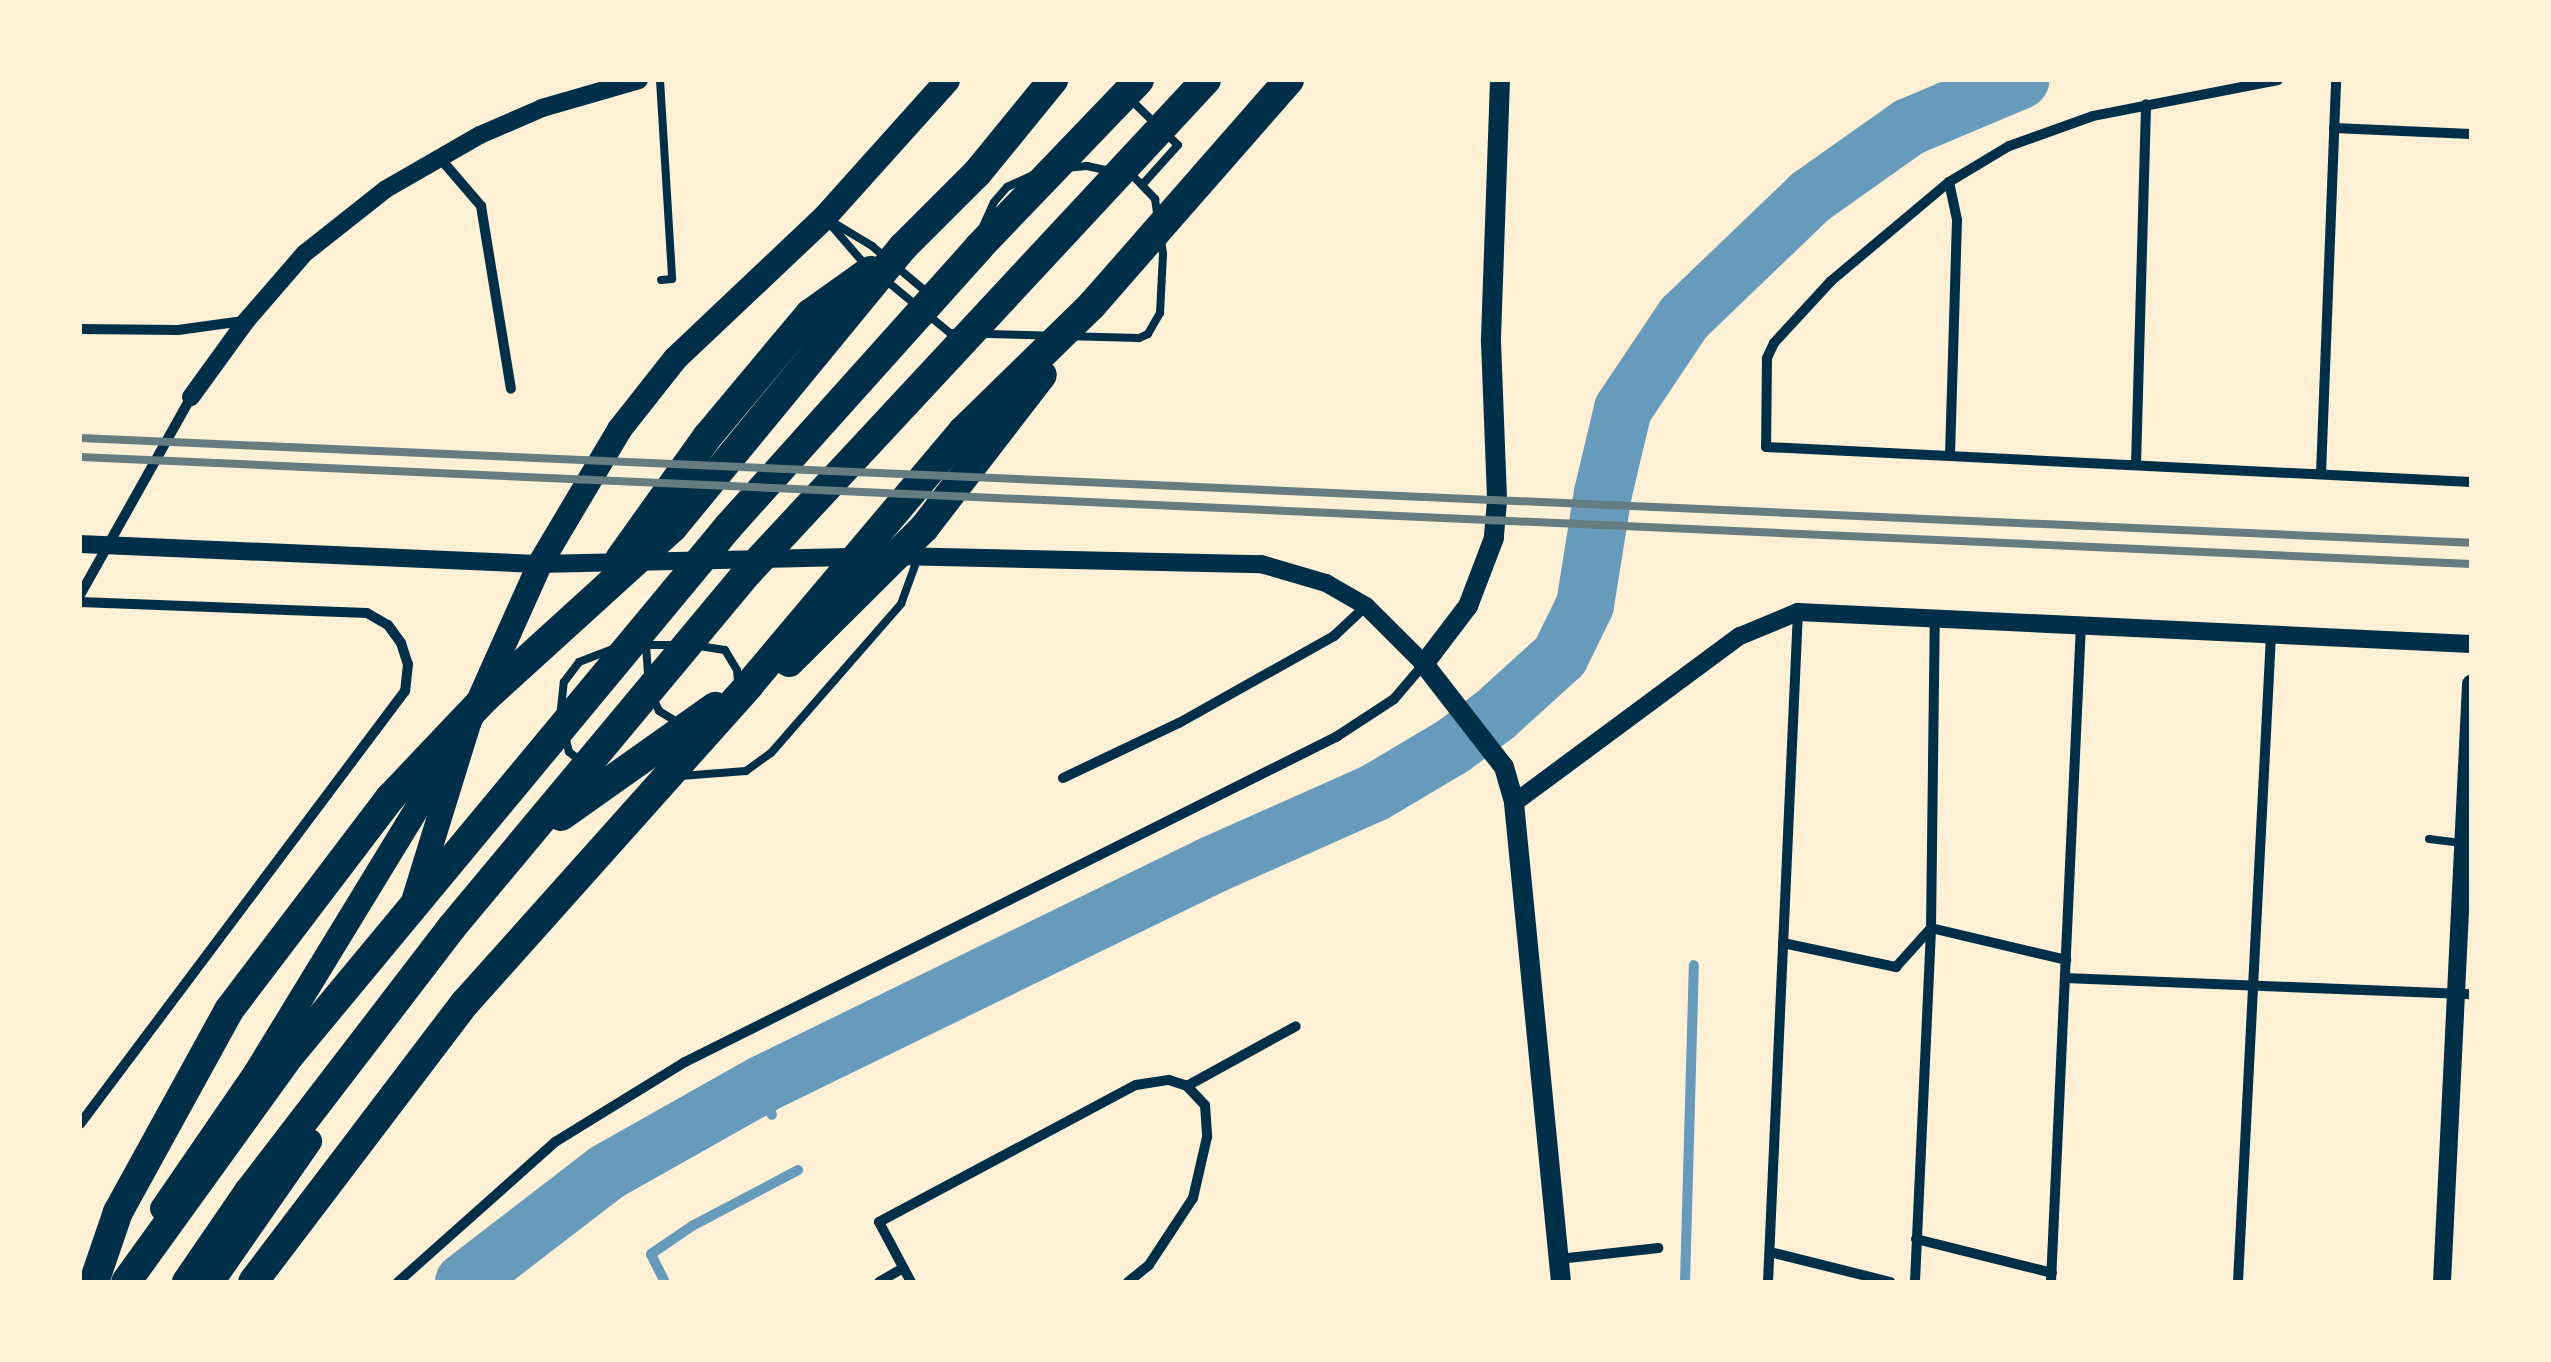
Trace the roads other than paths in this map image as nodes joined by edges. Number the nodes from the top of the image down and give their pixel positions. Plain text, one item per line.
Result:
1 (639, 80) edge
2 (660, 80) edge
3 (947, 80) edge
4 (1054, 80) edge
5 (1110, 80) edge
6 (1139, 80) edge
7 (1206, 80) edge
8 (1289, 80) edge
9 (1500, 80) edge
10 (2278, 80) edge
11 (2336, 80) edge
12 (2146, 104) junction
13 (2334, 128) junction
14 (2471, 134) edge
15 (439, 157) junction
16 (1949, 182) junction
17 (1143, 184) junction
18 (824, 217) junction
19 (661, 280) dead end
20 (246, 320) junction
21 (80, 329) edge
22 (511, 389) dead end
23 (192, 398) joint
24 (1950, 456) junction
25 (2136, 465) junction
26 (2321, 474) junction
27 (2471, 482) edge
28 (110, 542) junction
29 (80, 544) edge
30 (919, 556) junction
31 (539, 564) junction
32 (80, 598) edge
33 (1366, 606) junction
34 (1798, 612) junction
35 (1935, 618) junction
36 (2081, 625) junction
37 (2271, 634) junction
38 (2471, 644) edge
39 (646, 645) junction
40 (1432, 671) junction
41 (2471, 684) edge
42 (749, 685) junction
43 (468, 723) junction
44 (593, 771) dead end
45 (608, 772) dead end
46 (640, 774) dead end
47 (658, 775) dead end
48 (1062, 778) dead end
49 (1514, 803) junction
50 (2428, 840) dead end
51 (2463, 843) junction
52 (407, 920) dead end
53 (1931, 928) junction
54 (1783, 943) junction
55 (2464, 944) edge
56 (2066, 960) junction
57 (2065, 978) junction
58 (2253, 986) junction
59 (2463, 994) edge
60 (1296, 1026) dead end
61 (1187, 1086) junction
62 (80, 1124) edge
63 (309, 1141) dead end
64 (1916, 1238) junction
65 (1658, 1248) dead end
66 (1770, 1252) junction
67 (1559, 1260) junction
68 (903, 1268) junction
69 (2052, 1277) edge
70 (94, 1282) edge
71 (111, 1282) edge
72 (126, 1282) edge
73 (187, 1282) edge
74 (211, 1282) edge
75 (254, 1282) edge
76 (398, 1282) edge
77 (878, 1282) edge
78 (912, 1282) edge
79 (1128, 1282) edge
80 (1561, 1282) edge
81 (1768, 1282) edge
82 (1890, 1282) edge
83 (1915, 1282) edge
84 (2238, 1282) edge
85 (2442, 1282) edge

1 - 15 street
2 - 19 lane
3 - 18 main road
4 - 70 highway
5 - 17 lane
6 - 72 highway
7 - 73 highway
8 - 42 highway
9 - 40 main road
10 - 12 street
11 - 13 street
12 - 16 street
12 - 25 street
13 - 14 street
13 - 26 street
15 - 20 street
15 - 22 street
16 - 24 street
16 - 24 street
17 - 18 lane
17 - 18 lane
18 - 31 main road
20 - 21 street
20 - 23 street
23 - 28 street
24 - 25 street
25 - 26 street
26 - 27 street
28 - 29 street
28 - 31 street
28 - 32 street
30 - 31 street
30 - 33 street
30 - 47 lane
31 - 43 main road
32 - 62 street
33 - 40 street
33 - 48 street
34 - 35 street
34 - 49 street
34 - 54 street
35 - 36 street
35 - 53 street
36 - 37 street
36 - 56 street
37 - 38 street
37 - 58 street
39 - 39 lane
39 - 44 lane
40 - 49 main road
40 - 76 street
41 - 51 street
42 - 73 highway
42 - 75 highway
43 - 52 main road
43 - 71 main road
45 - 46 lane
49 - 67 main road
50 - 51 lane
51 - 55 street
53 - 54 street
53 - 56 street
53 - 64 street
54 - 66 street
55 - 59 street
56 - 57 street
57 - 58 street
57 - 69 street
58 - 59 street
58 - 84 street
59 - 85 street
60 - 61 street
61 - 68 street
61 - 79 street
63 - 74 main road
64 - 69 street
64 - 83 street
65 - 67 street
66 - 81 street
66 - 82 street
67 - 80 main road
68 - 77 street
68 - 78 street

